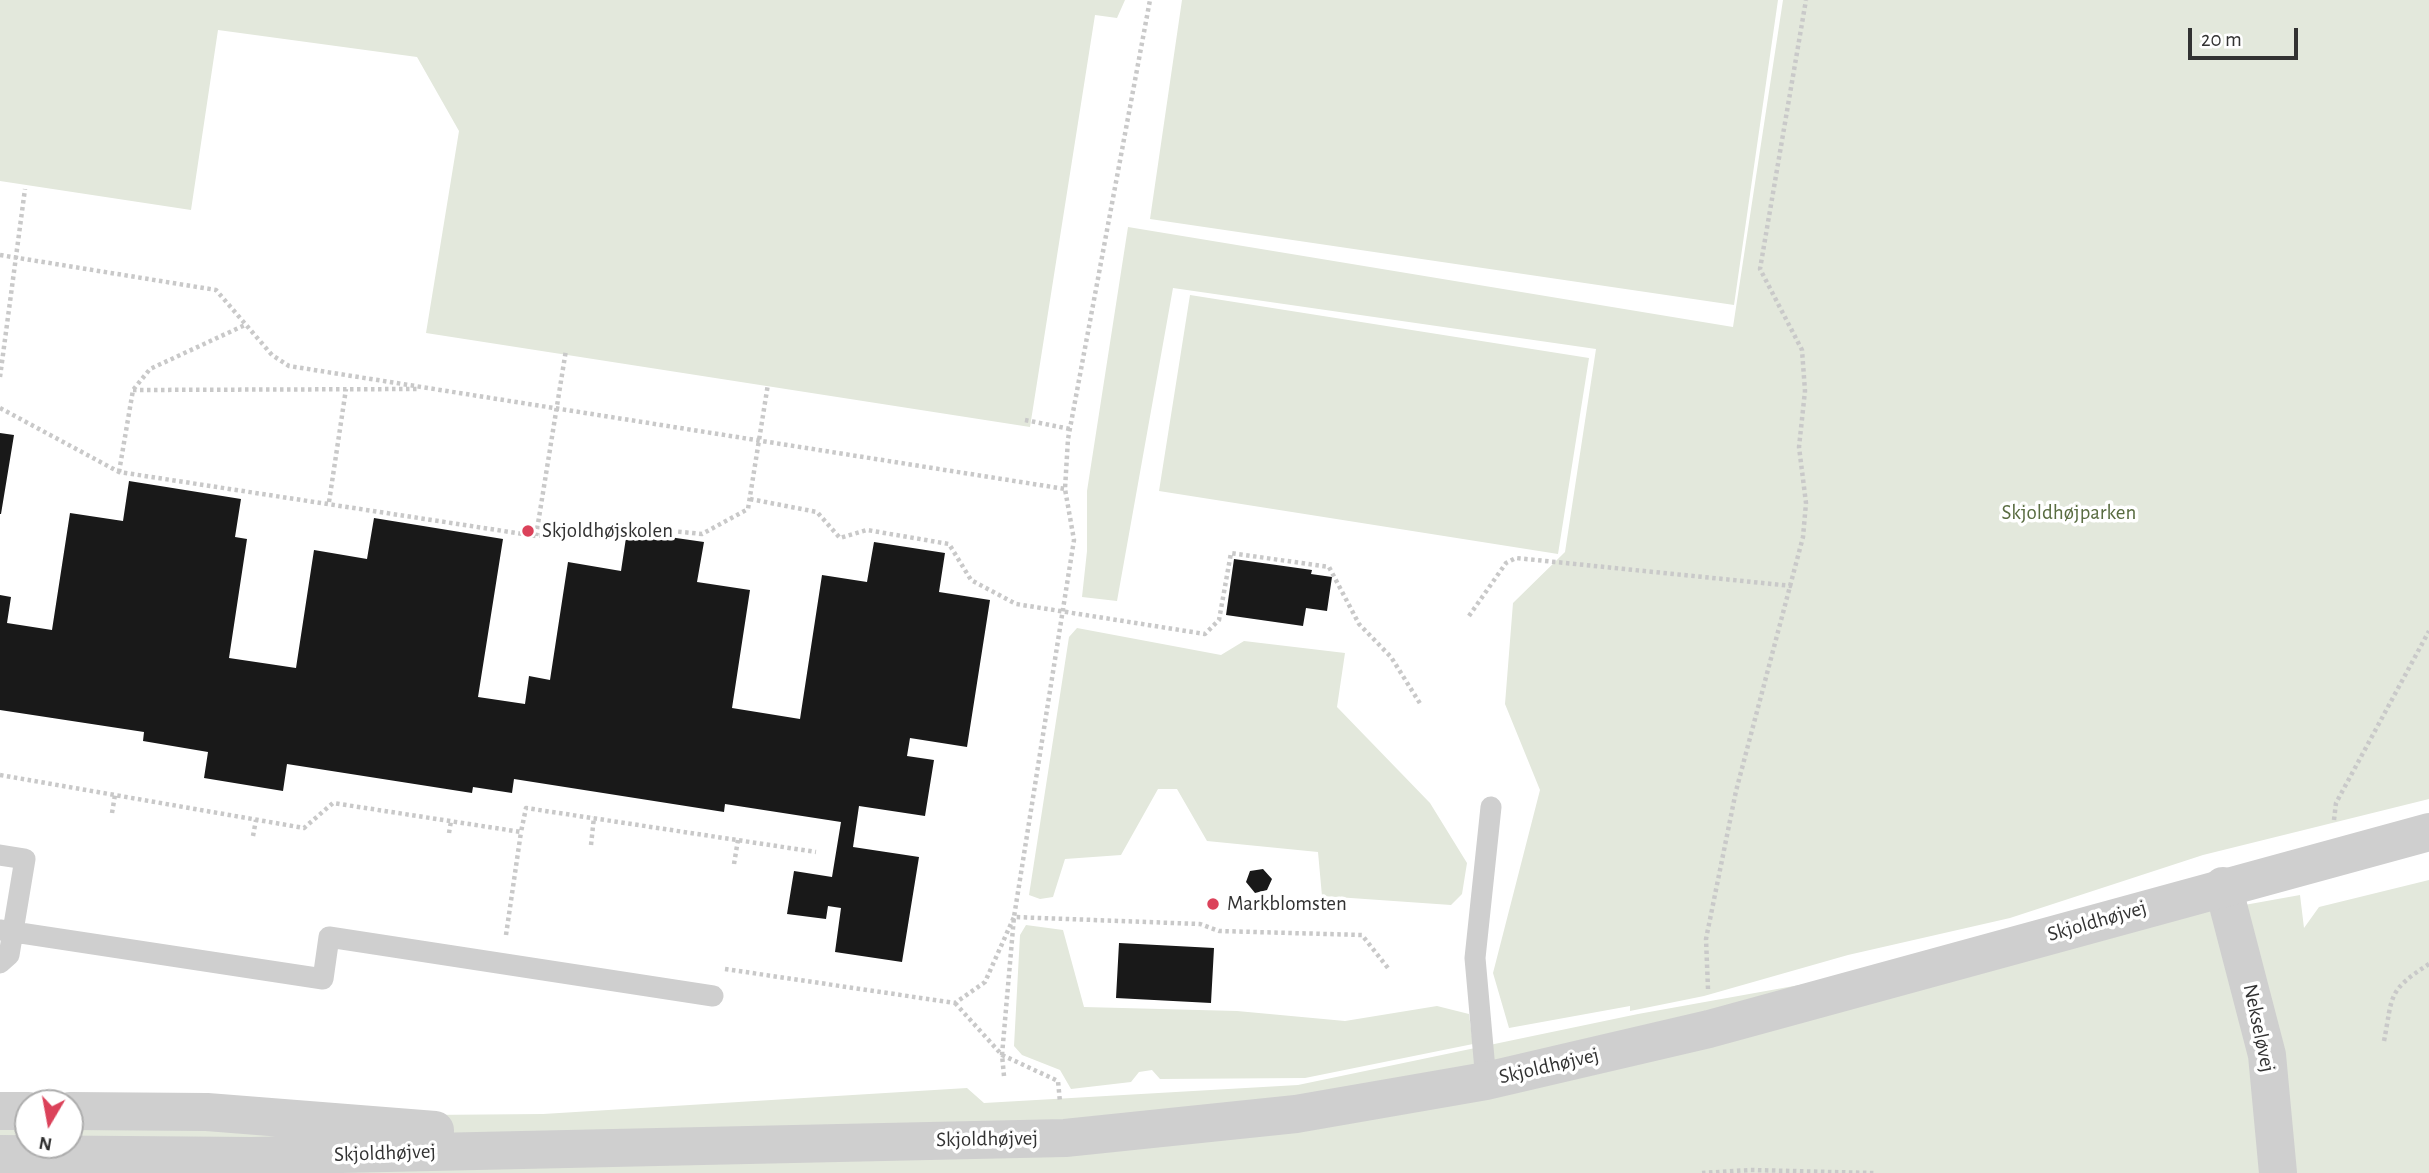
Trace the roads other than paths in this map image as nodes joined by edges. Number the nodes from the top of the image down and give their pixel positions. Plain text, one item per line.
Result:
1 (1491, 807) dead end
2 (2429, 832) edge
3 (0, 855) edge
4 (2223, 886) junction
5 (6, 931) edge
6 (0, 963) edge
7 (713, 996) dead end
8 (1486, 1081) junction
9 (84, 1111) edge
10 (643, 1146) junction
11 (0, 1154) edge
12 (2278, 1173) edge

1 - 8 lane
2 - 4 street, Skjoldhøjvej
3 - 5 lane
4 - 8 street, Skjoldhøjvej
4 - 12 street, Nekseløvej
5 - 6 lane
5 - 7 lane
8 - 10 street, Skjoldhøjvej
9 - 10 street, Skjoldhøjvej
10 - 11 street, Skjoldhøjvej

